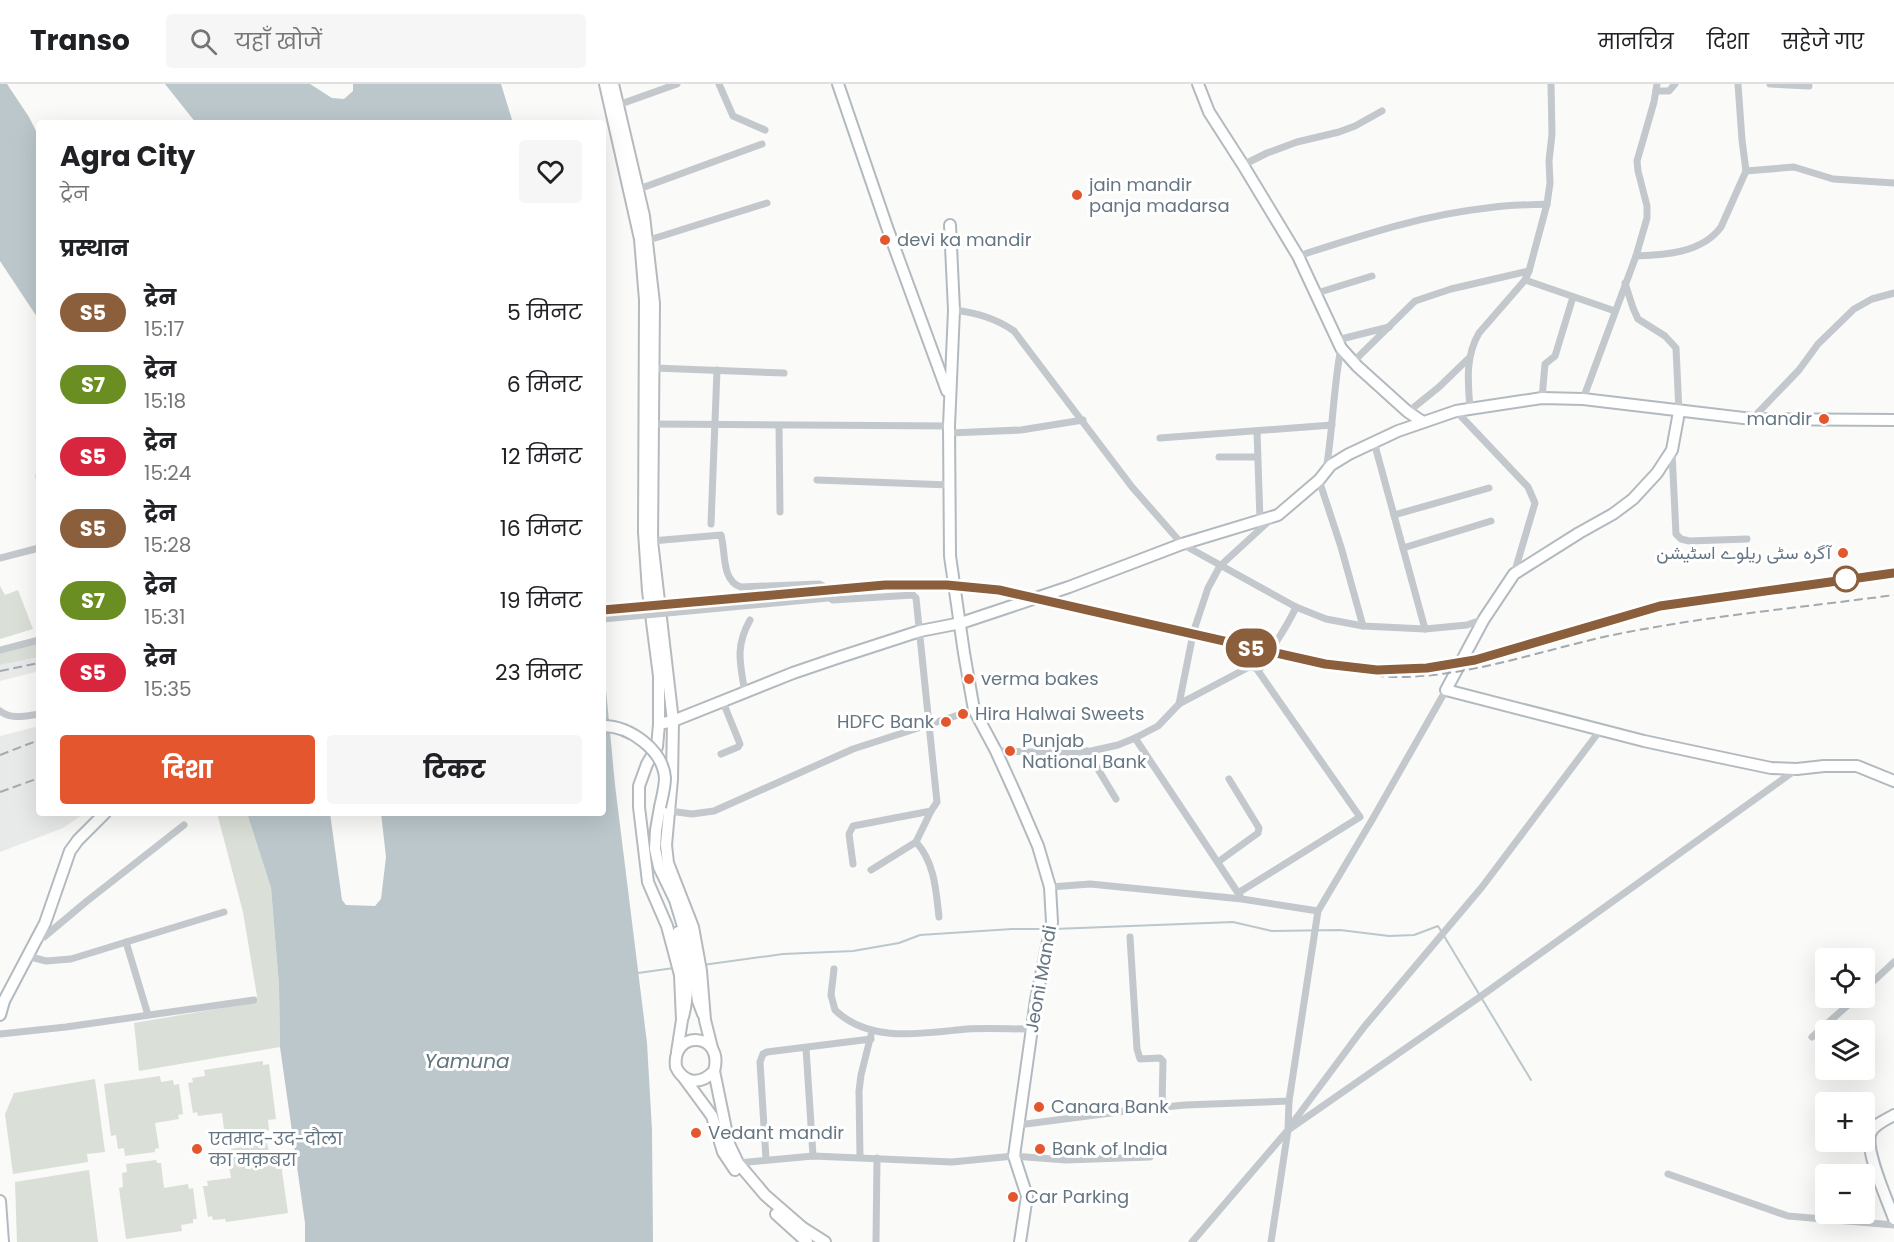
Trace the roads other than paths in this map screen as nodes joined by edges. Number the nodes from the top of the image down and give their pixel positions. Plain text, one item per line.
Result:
1 (605, 84) edge
2 (613, 84) edge
3 (677, 84) edge
4 (719, 84) edge
5 (838, 84) edge
6 (1198, 84) edge
7 (1551, 84) edge
8 (1675, 84) edge
9 (1738, 84) edge
10 (1770, 84) edge
11 (1809, 86) dead end
12 (1656, 88) edge
13 (618, 105) junction
14 (1382, 111) dead end
15 (765, 130) dead end
16 (762, 144) dead end
17 (1243, 165) junction
18 (1746, 171) junction
19 (1894, 183) edge
20 (639, 189) junction
21 (767, 203) dead end
22 (1547, 204) junction
23 (950, 225) dead end
24 (649, 240) junction
25 (1298, 256) junction
26 (1636, 256) junction
27 (1529, 271) junction
28 (1372, 276) dead end
29 (1525, 279) junction
30 (1625, 282) junction
31 (1317, 293) junction
32 (1894, 293) edge
33 (1573, 297) junction
34 (954, 310) junction
35 (1615, 311) junction
36 (1389, 327) junction
37 (1339, 344) junction
38 (1469, 358) junction
39 (1353, 362) junction
40 (655, 368) junction
41 (717, 370) junction
42 (784, 373) dead end
43 (950, 397) junction
44 (1542, 398) junction
45 (1583, 399) junction
46 (1470, 409) junction
47 (1456, 411) junction
48 (1679, 411) junction
49 (1408, 412) junction
50 (1752, 419) junction
51 (1083, 420) junction
52 (1894, 420) edge
53 (1423, 422) junction
54 (654, 424) junction
55 (715, 424) junction
56 (1332, 425) junction
57 (779, 426) junction
58 (949, 430) junction
59 (1257, 431) junction
60 (1160, 438) dead end
61 (1374, 442) junction
62 (1672, 450) junction
63 (1257, 457) junction
64 (1219, 458) dead end
65 (1322, 477) junction
66 (817, 480) dead end
67 (950, 485) junction
68 (1489, 488) dead end
69 (780, 512) dead end
70 (1278, 514) junction
71 (1394, 515) junction
72 (1260, 520) junction
73 (1491, 521) dead end
74 (711, 524) dead end
75 (1747, 539) dead end
76 (652, 541) junction
77 (1182, 544) junction
78 (1403, 548) junction
79 (36, 549) edge
80 (0, 558) edge
81 (1220, 566) junction
82 (1514, 574) junction
83 (825, 587) dead end
84 (1296, 607) junction
85 (606, 619) edge
86 (1484, 619) junction
87 (750, 620) dead end
88 (961, 622) junction
89 (1363, 626) junction
90 (1425, 629) junction
91 (920, 631) junction
92 (36, 641) edge
93 (0, 650) edge
94 (1259, 671) junction
95 (1446, 690) junction
96 (745, 693) junction
97 (723, 702) junction
98 (1179, 704) junction
99 (974, 710) junction
100 (0, 711) edge
101 (36, 714) edge
102 (673, 721) junction
103 (659, 724) junction
104 (930, 725) junction
105 (606, 727) edge
106 (1601, 729) junction
107 (1135, 738) junction
108 (996, 751) junction
109 (1087, 751) junction
110 (721, 754) dead end
111 (1797, 769) junction
112 (1229, 779) dead end
113 (1894, 781) edge
114 (1116, 799) dead end
115 (665, 809) junction
116 (931, 810) junction
117 (102, 816) edge
118 (1360, 817) junction
119 (1372, 820) junction
120 (184, 825) dead end
121 (916, 842) junction
122 (1218, 862) junction
123 (853, 864) dead end
124 (871, 870) dead end
125 (1050, 887) junction
126 (1240, 896) junction
127 (1318, 910) junction
128 (224, 912) dead end
129 (939, 917) dead end
130 (1130, 937) dead end
131 (35, 940) junction
132 (126, 942) junction
133 (27, 956) junction
134 (688, 957) junction
135 (1894, 962) edge
136 (834, 969) dead end
137 (691, 973) junction
138 (1875, 980) edge
139 (2, 1000) edge
140 (254, 1000) dead end
141 (1844, 1008) edge
142 (0, 1015) edge
143 (148, 1015) junction
144 (1032, 1029) junction
145 (873, 1030) junction
146 (0, 1034) edge
147 (1812, 1036) dead end
148 (871, 1039) junction
149 (712, 1048) junction
150 (806, 1048) junction
151 (677, 1052) junction
152 (714, 1071) junction
153 (684, 1078) junction
154 (1289, 1101) junction
155 (1162, 1107) junction
156 (1894, 1115) edge
157 (1018, 1125) junction
158 (1288, 1130) junction
159 (813, 1156) junction
160 (1014, 1156) junction
161 (861, 1157) junction
162 (1150, 1157) dead end
163 (877, 1158) junction
164 (766, 1159) junction
165 (738, 1163) junction
166 (1668, 1174) dead end
167 (0, 1201) edge
168 (1894, 1219) edge
169 (1894, 1225) edge
170 (3, 1242) edge
171 (807, 1242) edge
172 (825, 1242) edge
173 (876, 1242) edge
174 (1020, 1242) edge
175 (1192, 1242) edge
176 (1272, 1242) edge

1 - 103 main road
2 - 13 main road
3 - 13 street
4 - 15 street
5 - 43 main road
6 - 17 main road
7 - 22 street
8 - 12 street
9 - 18 street
10 - 11 street
12 - 26 street
13 - 20 main road
14 - 17 street
16 - 20 street
17 - 25 main road
18 - 19 street
18 - 26 street
20 - 24 main road
21 - 24 street
22 - 25 street
22 - 27 street
23 - 34 main road, Jeoni Mandi
24 - 40 main road
25 - 31 main road
26 - 30 street
27 - 29 street
27 - 36 street
28 - 31 street
29 - 33 street
29 - 38 street
30 - 35 street
30 - 48 street
31 - 37 main road
32 - 50 street
33 - 35 street
33 - 44 street
34 - 43 main road, Jeoni Mandi
34 - 51 street
35 - 45 street
36 - 37 street
36 - 39 street
37 - 39 main road
37 - 56 street
38 - 46 street
38 - 49 street
39 - 49 main road
40 - 41 street
40 - 54 main road
41 - 42 street
41 - 55 street
43 - 58 main road, Jeoni Mandi
44 - 45 main road
44 - 46 main road
45 - 48 main road
46 - 47 main road
47 - 53 main road
47 - 82 street
48 - 50 main road
48 - 62 main road
49 - 53 main road
50 - 52 main road
51 - 58 street
51 - 77 street
53 - 61 main road
54 - 55 street
54 - 76 main road
55 - 57 street
55 - 74 street
56 - 59 street
56 - 65 street
57 - 58 street
57 - 69 street
58 - 67 main road, Jeoni Mandi
59 - 60 street
59 - 63 street
61 - 65 main road
61 - 71 street
62 - 75 street
62 - 82 main road
63 - 64 street
63 - 72 street
65 - 70 main road
65 - 89 street
66 - 67 street
67 - 88 main road, Jeoni Mandi
68 - 71 street
70 - 72 main road
70 - 81 street
71 - 78 street
72 - 77 main road
73 - 78 street
76 - 83 street
76 - 102 main road
77 - 81 street
77 - 88 main road
78 - 90 street
79 - 80 street
81 - 84 street
81 - 98 street, bridge
82 - 86 main road
84 - 89 street
84 - 94 street
85 - 91 street, bridge
86 - 90 street
86 - 95 main road
87 - 96 street
88 - 91 main road
88 - 99 main road, Jeoni Mandi
89 - 90 street
91 - 96 main road
91 - 104 street
92 - 93 street
94 - 98 street
94 - 118 street
95 - 106 main road
95 - 119 street
96 - 97 main road
97 - 102 main road
97 - 110 street
98 - 107 street
99 - 104 street
99 - 108 main road, Jeoni Mandi
100 - 101 street
102 - 103 main road
102 - 115 main road
103 - 134 main road
104 - 115 street
104 - 116 street
105 - 115 main road, bridge
106 - 111 main road
106 - 158 street
107 - 109 street
107 - 122 street
108 - 109 street
108 - 125 main road, Jeoni Mandi
109 - 114 street
111 - 113 main road
111 - 158 street
112 - 122 street
115 - 134 main road
115 - 134 main road
116 - 121 street
116 - 123 street
117 - 131 main road
118 - 119 street
118 - 126 street
119 - 127 street
120 - 131 street
121 - 124 street
121 - 129 street
122 - 126 street
125 - 126 street
125 - 144 main road, Jeoni Mandi
126 - 127 street
127 - 154 street
128 - 132 street
130 - 155 street
131 - 133 main road
132 - 133 street
132 - 143 street
133 - 139 main road
134 - 137 main road
134 - 137 main road
135 - 138 street
136 - 145 street
137 - 149 main road
137 - 151 main road
139 - 142 main road
140 - 143 street
141 - 147 street
143 - 146 street
144 - 145 street
144 - 157 main road, Jeoni Mandi
145 - 148 street
148 - 150 street
148 - 161 street
149 - 151 main road
149 - 152 main road
150 - 159 street
150 - 164 street
151 - 153 main road
152 - 153 main road
152 - 165 main road
153 - 171 main road
154 - 155 street
154 - 158 street
155 - 157 street
156 - 168 main road
157 - 160 main road, Jeoni Mandi
158 - 175 street
158 - 176 street
159 - 161 street
159 - 164 street
160 - 162 street
160 - 163 street
160 - 174 main road, Jeoni Mandi
161 - 163 street
163 - 173 street
164 - 165 street
165 - 172 main road
166 - 169 street
167 - 170 main road

